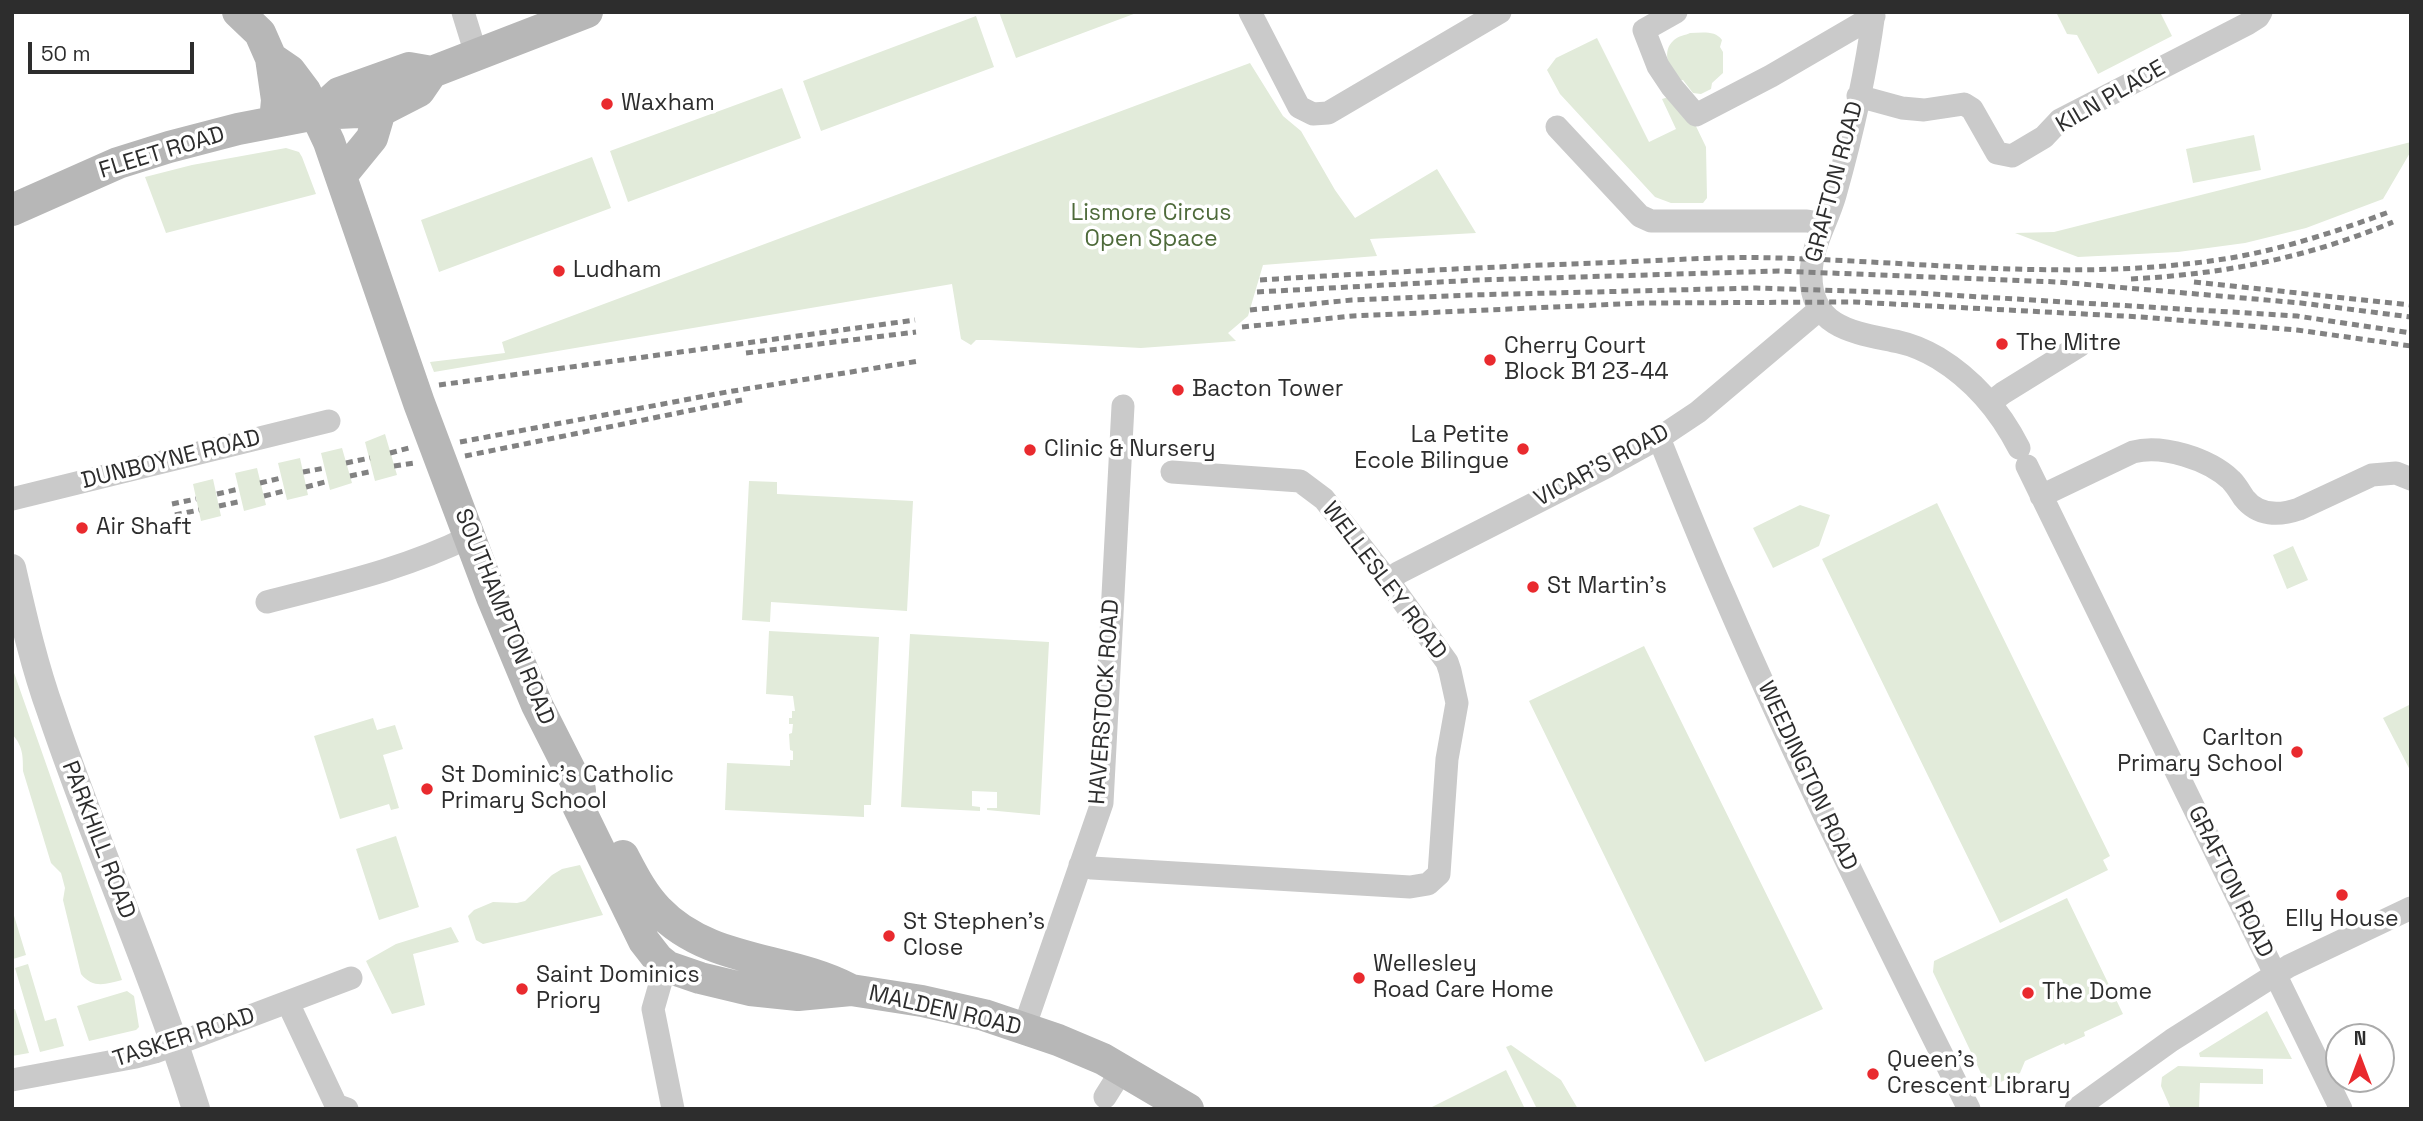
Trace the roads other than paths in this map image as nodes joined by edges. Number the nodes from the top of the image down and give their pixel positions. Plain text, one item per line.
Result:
1 (238, 12) edge
2 (463, 12) edge
3 (587, 12) edge
4 (1250, 12) edge
5 (1500, 12) edge
6 (1676, 12) edge
7 (2261, 12) edge
8 (1874, 14) edge
9 (476, 54) junction
10 (271, 58) junction
11 (432, 72) junction
12 (1858, 96) junction
13 (380, 111) junction
14 (316, 114) junction
15 (275, 122) junction
16 (1557, 127) dead end
17 (341, 176) junction
18 (12, 210) edge
19 (1822, 227) junction
20 (1827, 316) junction
21 (2079, 346) dead end
22 (1990, 403) junction
23 (1124, 406) dead end
24 (329, 421) dead end
25 (1659, 438) junction
26 (1172, 472) dead end
27 (2411, 479) edge
28 (2042, 496) junction
29 (12, 499) edge
30 (469, 537) junction
31 (12, 568) edge
32 (1389, 582) junction
33 (267, 602) dead end
34 (586, 793) junction
35 (1080, 865) junction
36 (2411, 908) edge
37 (668, 967) junction
38 (2276, 974) junction
39 (351, 978) dead end
40 (851, 990) junction
41 (288, 1003) junction
42 (1024, 1028) junction
43 (176, 1045) junction
44 (1122, 1070) junction
45 (12, 1080) edge
46 (1101, 1104) edge
47 (196, 1109) edge
48 (347, 1109) edge
49 (673, 1109) edge
50 (1188, 1109) edge
51 (1969, 1109) edge
52 (2076, 1109) edge
53 (2341, 1109) edge

1 - 10 main road
2 - 9 street
3 - 9 main road
4 - 5 street
6 - 8 street
7 - 12 street, KILN PLACE
8 - 12 street, GRAFTON ROAD
9 - 11 main road
10 - 14 main road, SOUTHAMPTON ROAD
10 - 15 main road
11 - 13 main road
11 - 14 main road
12 - 19 street, GRAFTON ROAD
13 - 14 main road, FLEET ROAD
13 - 17 main road
14 - 15 main road, FLEET ROAD
14 - 17 main road, SOUTHAMPTON ROAD
15 - 18 main road, FLEET ROAD
16 - 19 street
17 - 30 main road, SOUTHAMPTON ROAD
19 - 20 street, GRAFTON ROAD
20 - 22 street, GRAFTON ROAD
20 - 25 street, VICAR'S ROAD
21 - 22 street
22 - 28 street, GRAFTON ROAD
23 - 35 street, HAVERSTOCK ROAD
24 - 29 street, DUNBOYNE ROAD
25 - 32 street, VICAR'S ROAD
25 - 51 street, WEEDINGTON ROAD
26 - 32 street, WELLESLEY ROAD
27 - 28 street
28 - 38 street, GRAFTON ROAD
30 - 33 street
30 - 34 main road, SOUTHAMPTON ROAD
31 - 43 street, PARKHILL ROAD
32 - 35 street, WELLESLEY ROAD
34 - 37 main road, SOUTHAMPTON ROAD
34 - 40 main road, MALDEN ROAD
35 - 42 street, HAVERSTOCK ROAD
36 - 38 street
37 - 40 main road, MALDEN ROAD
37 - 49 street
38 - 52 street
38 - 53 street, GRAFTON ROAD
39 - 41 street, TASKER ROAD
40 - 42 main road, MALDEN ROAD
41 - 43 street, TASKER ROAD
41 - 48 street
42 - 44 main road, MALDEN ROAD
43 - 45 street, TASKER ROAD
43 - 47 street, PARKHILL ROAD
44 - 46 street
44 - 50 main road, MALDEN ROAD

